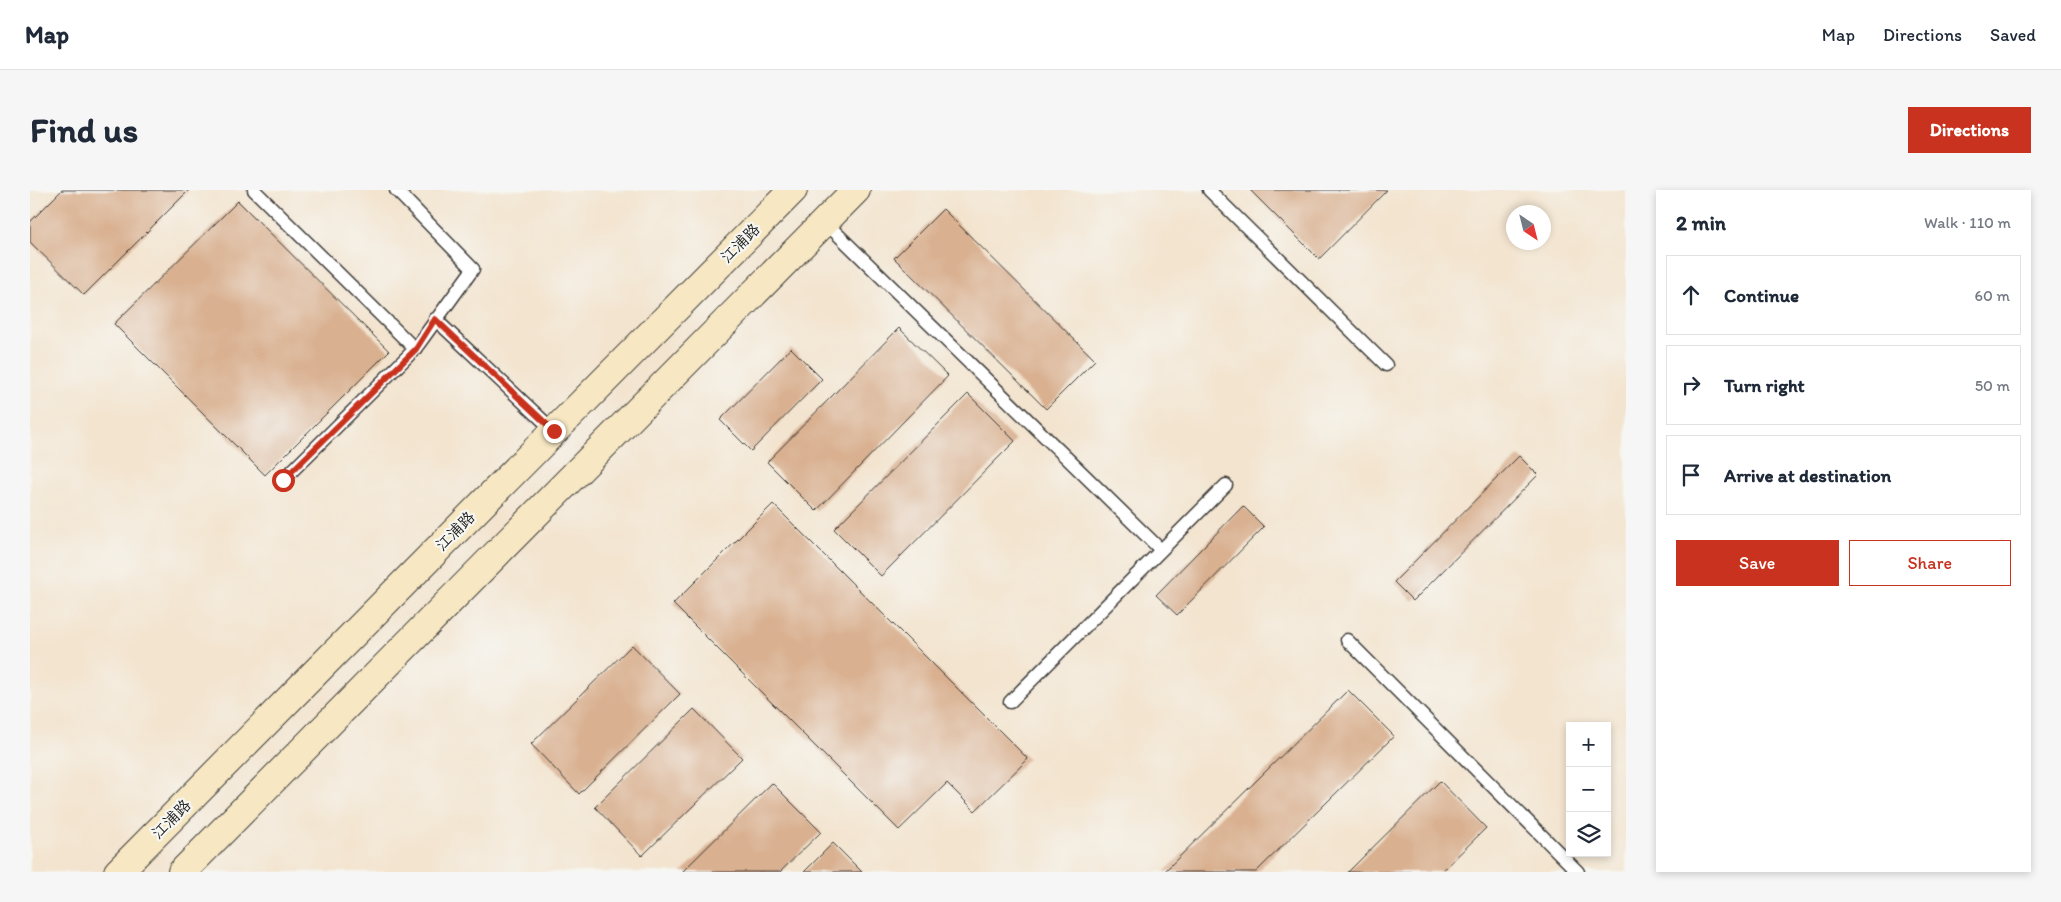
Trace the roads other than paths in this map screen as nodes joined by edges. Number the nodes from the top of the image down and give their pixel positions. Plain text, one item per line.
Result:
1 (254, 190) edge
2 (396, 190) edge
3 (793, 190) edge
4 (856, 190) edge
5 (1209, 190) edge
6 (824, 222) junction
7 (435, 319) junction
8 (416, 349) junction
9 (1386, 365) dead end
10 (554, 431) junction
11 (283, 480) dead end
12 (1226, 485) dead end
13 (1161, 550) junction
14 (1347, 640) dead end
15 (1010, 702) dead end
16 (118, 872) edge
17 (182, 872) edge
18 (1578, 872) edge

1 - 8 lane
2 - 7 lane
3 - 10 street, 江浦路
4 - 6 street
5 - 9 lane
6 - 13 lane
6 - 17 street
7 - 8 lane
7 - 10 lane
8 - 11 lane
10 - 16 street, 江浦路
12 - 13 lane
13 - 15 lane
14 - 18 lane

